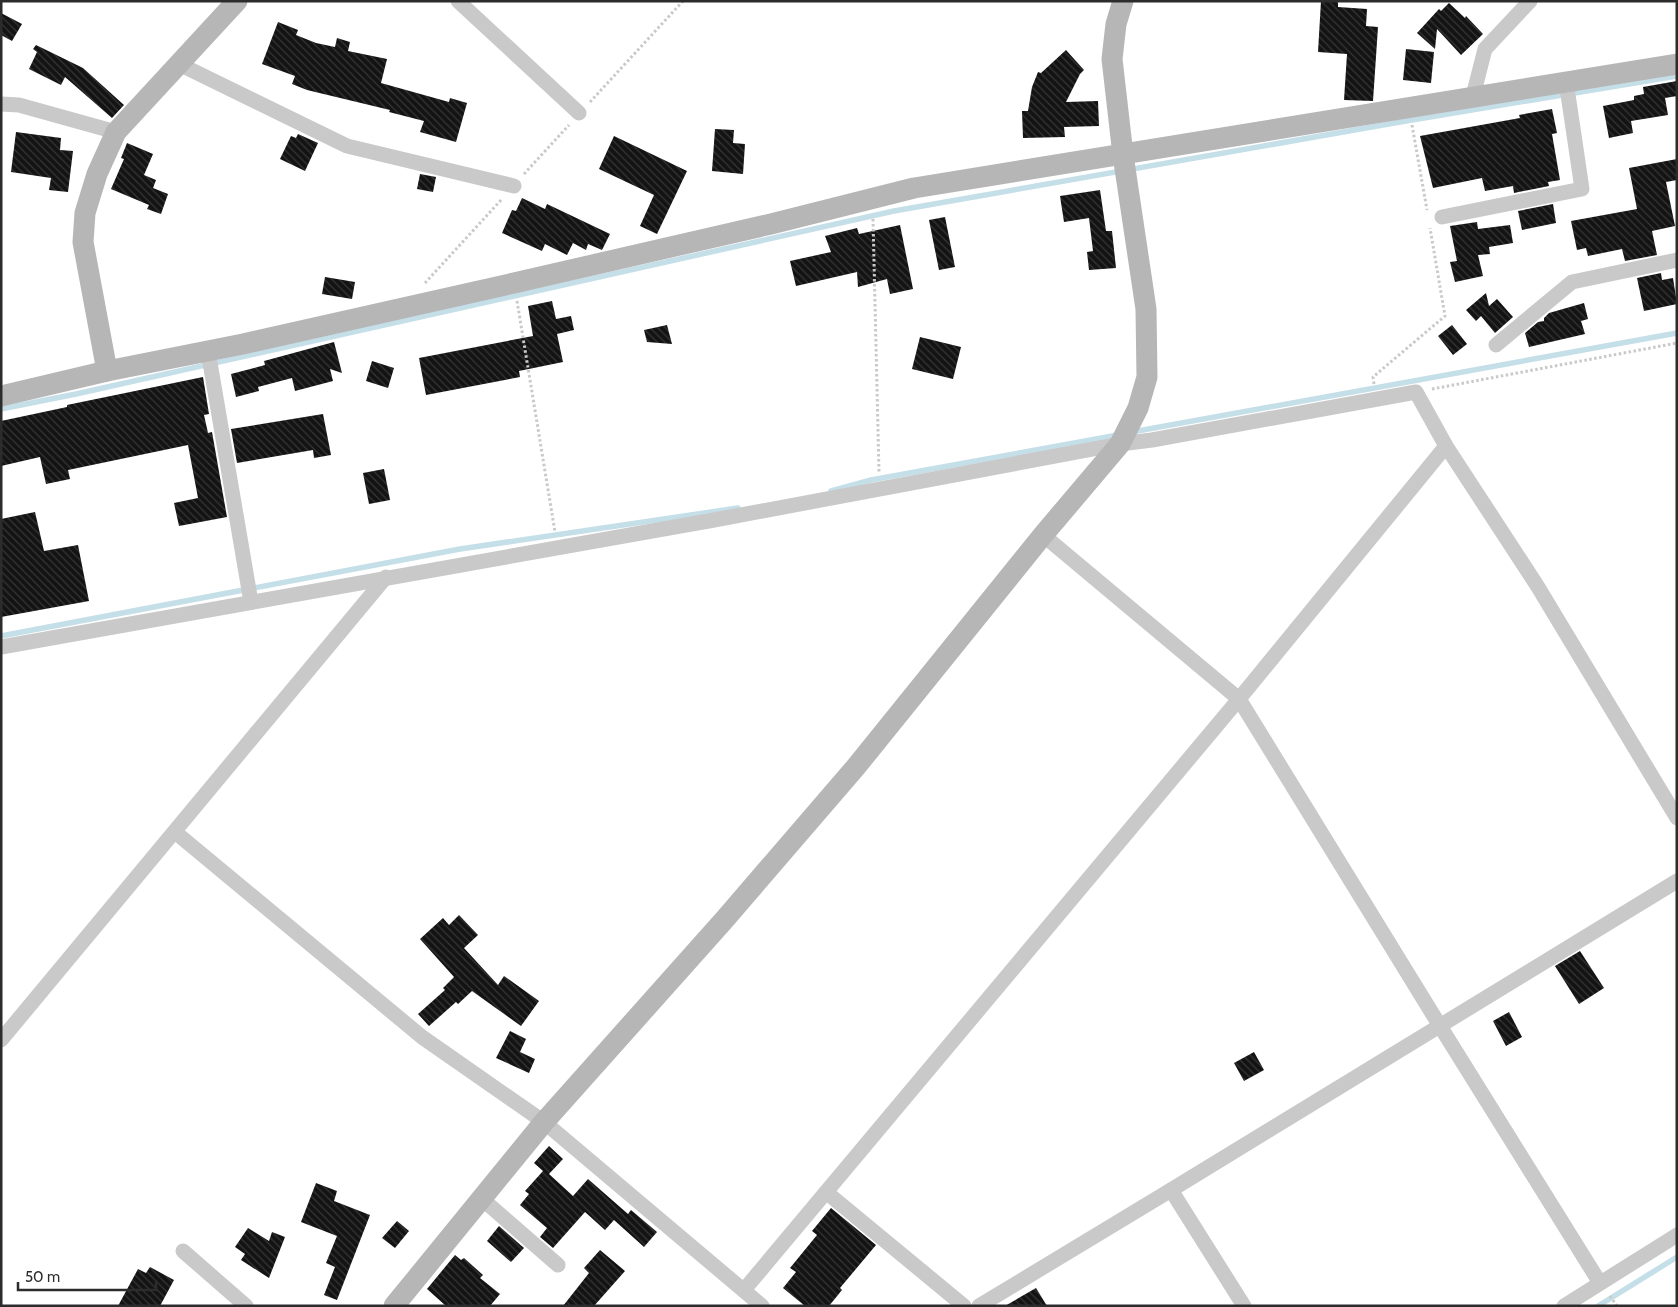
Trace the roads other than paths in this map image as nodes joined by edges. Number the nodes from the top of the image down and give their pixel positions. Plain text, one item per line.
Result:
1 (237, 1) edge
2 (458, 1) edge
3 (1123, 1) edge
4 (1530, 1) edge
5 (178, 64) junction
6 (1677, 64) edge
7 (1566, 81) junction
8 (1473, 96) junction
9 (1, 104) edge
10 (579, 113) road end
11 (116, 132) junction
12 (1123, 155) junction
13 (514, 186) road end
14 (1435, 219) road end
15 (1677, 260) edge
16 (1496, 345) dead end
17 (208, 351) junction
18 (107, 372) junction
19 (1, 396) edge
20 (1120, 444) junction
21 (1446, 446) junction
22 (1042, 536) junction
23 (386, 578) junction
24 (251, 602) junction
25 (1, 647) edge
26 (1238, 699) junction
27 (1677, 818) edge
28 (175, 832) junction
29 (1677, 881) edge
30 (1440, 1026) junction
31 (1, 1040) edge
32 (544, 1122) junction
33 (1171, 1190) junction
34 (826, 1192) junction
35 (482, 1198) junction
36 (1677, 1236) edge
37 (183, 1251) dead end
38 (558, 1265) dead end
39 (1600, 1283) junction
40 (744, 1290) junction
41 (246, 1306) edge
42 (394, 1306) edge
43 (762, 1306) edge
44 (964, 1306) edge
45 (979, 1306) edge
46 (1244, 1306) edge
47 (1564, 1306) edge

1 - 5 street
2 - 10 street
3 - 12 street
4 - 8 street
5 - 11 street
5 - 13 street
6 - 7 street
7 - 8 street
7 - 14 street
8 - 12 street
9 - 11 street
11 - 18 street
12 - 17 street
12 - 20 street
15 - 16 street
17 - 18 street
17 - 24 street
18 - 19 street
20 - 21 street
20 - 22 street
20 - 23 street
21 - 26 street
21 - 27 street
22 - 26 street
22 - 32 street
23 - 24 street
23 - 28 street
24 - 25 street
26 - 30 street
26 - 34 street
28 - 31 street
28 - 32 street
29 - 30 street
30 - 33 street
30 - 39 street
32 - 35 street
32 - 40 street
33 - 45 street
33 - 46 street
34 - 40 street
34 - 44 street
35 - 38 street
35 - 42 street
36 - 39 street
37 - 41 street
39 - 47 street
40 - 43 street

